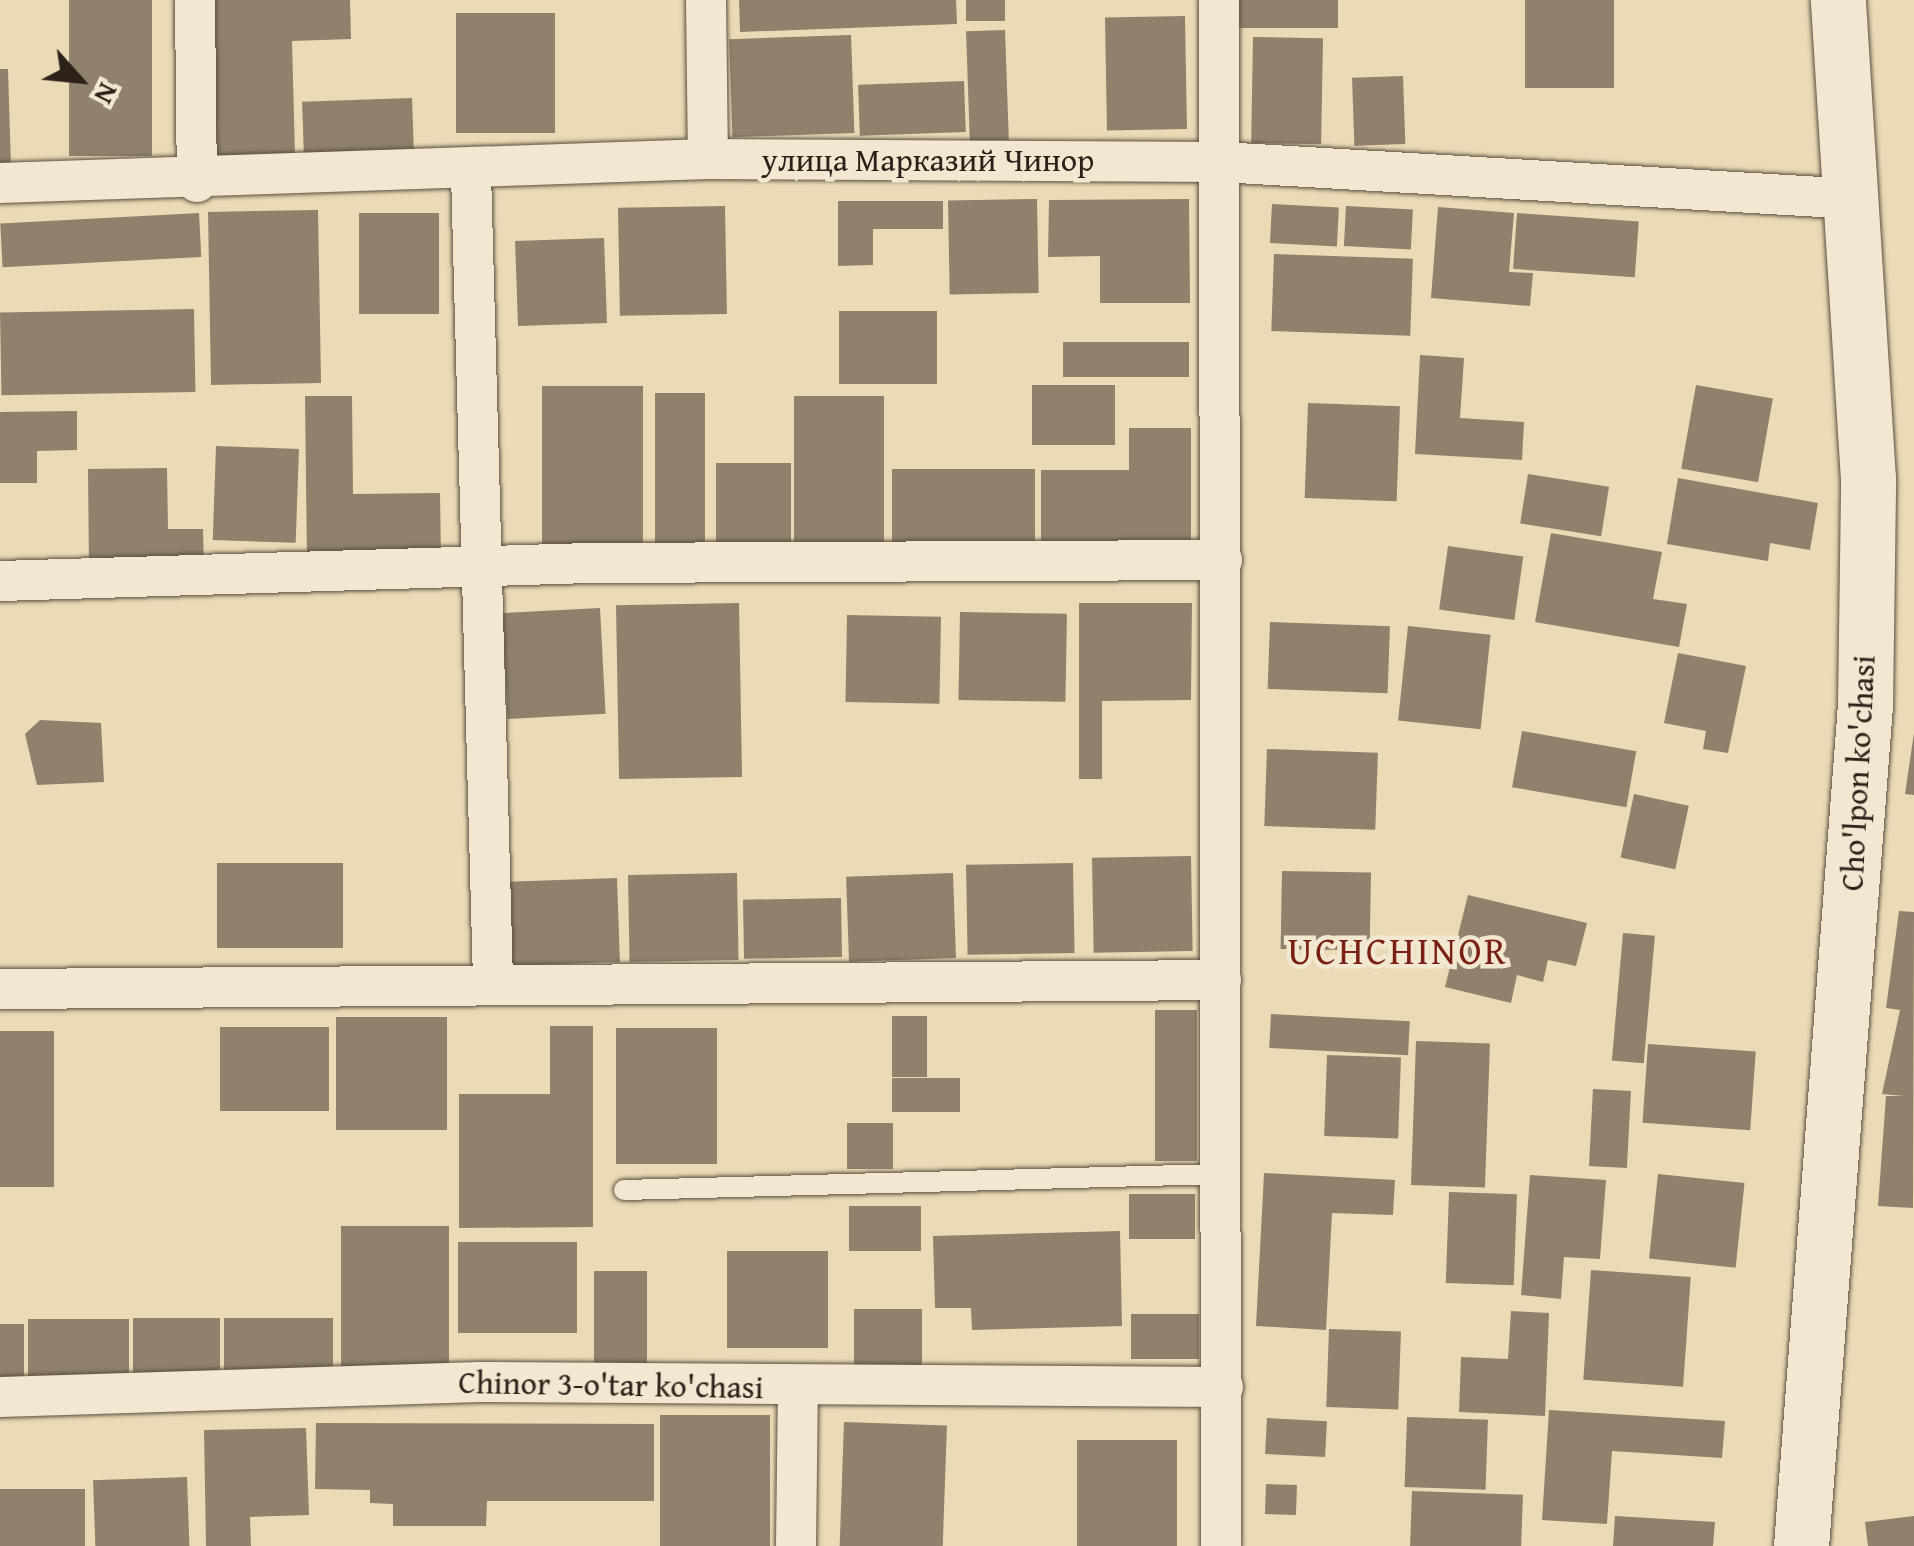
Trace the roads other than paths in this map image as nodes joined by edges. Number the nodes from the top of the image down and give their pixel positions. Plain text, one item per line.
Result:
1 (195, 0) edge
2 (706, 0) edge
3 (1220, 0) edge
4 (1838, 0) edge
5 (708, 159) junction
6 (1222, 162) junction
7 (471, 173) junction
8 (197, 182) junction
9 (0, 183) edge
10 (1855, 199) junction
11 (1222, 560) junction
12 (488, 568) junction
13 (0, 582) edge
14 (493, 979) junction
15 (1221, 980) junction
16 (0, 989) edge
17 (1218, 1174) junction
18 (624, 1190) dead end
19 (798, 1388) junction
20 (1223, 1388) junction
21 (0, 1397) edge
22 (796, 1546) edge
23 (1221, 1546) edge
24 (1801, 1546) edge

1 - 8 street
2 - 5 street
3 - 6 street
4 - 10 main road, Cho'lpon ko'chasi
5 - 6 street, улица Марказий Чинор
5 - 7 street, улица Марказий Чинор
6 - 10 street, улица Марказий Чинор
6 - 11 street
7 - 8 street, улица Марказий Чинор
7 - 12 street
8 - 9 street, улица Марказий Чинор
10 - 24 main road, Cho'lpon ko'chasi
11 - 12 street
11 - 15 street
12 - 13 street
12 - 14 street
14 - 15 street
14 - 16 street
15 - 17 street
17 - 18 lane
17 - 20 street
19 - 20 street, Chinor 3-o'tar ko'chasi
19 - 21 street, Chinor 3-o'tar ko'chasi
19 - 22 street
20 - 23 street

